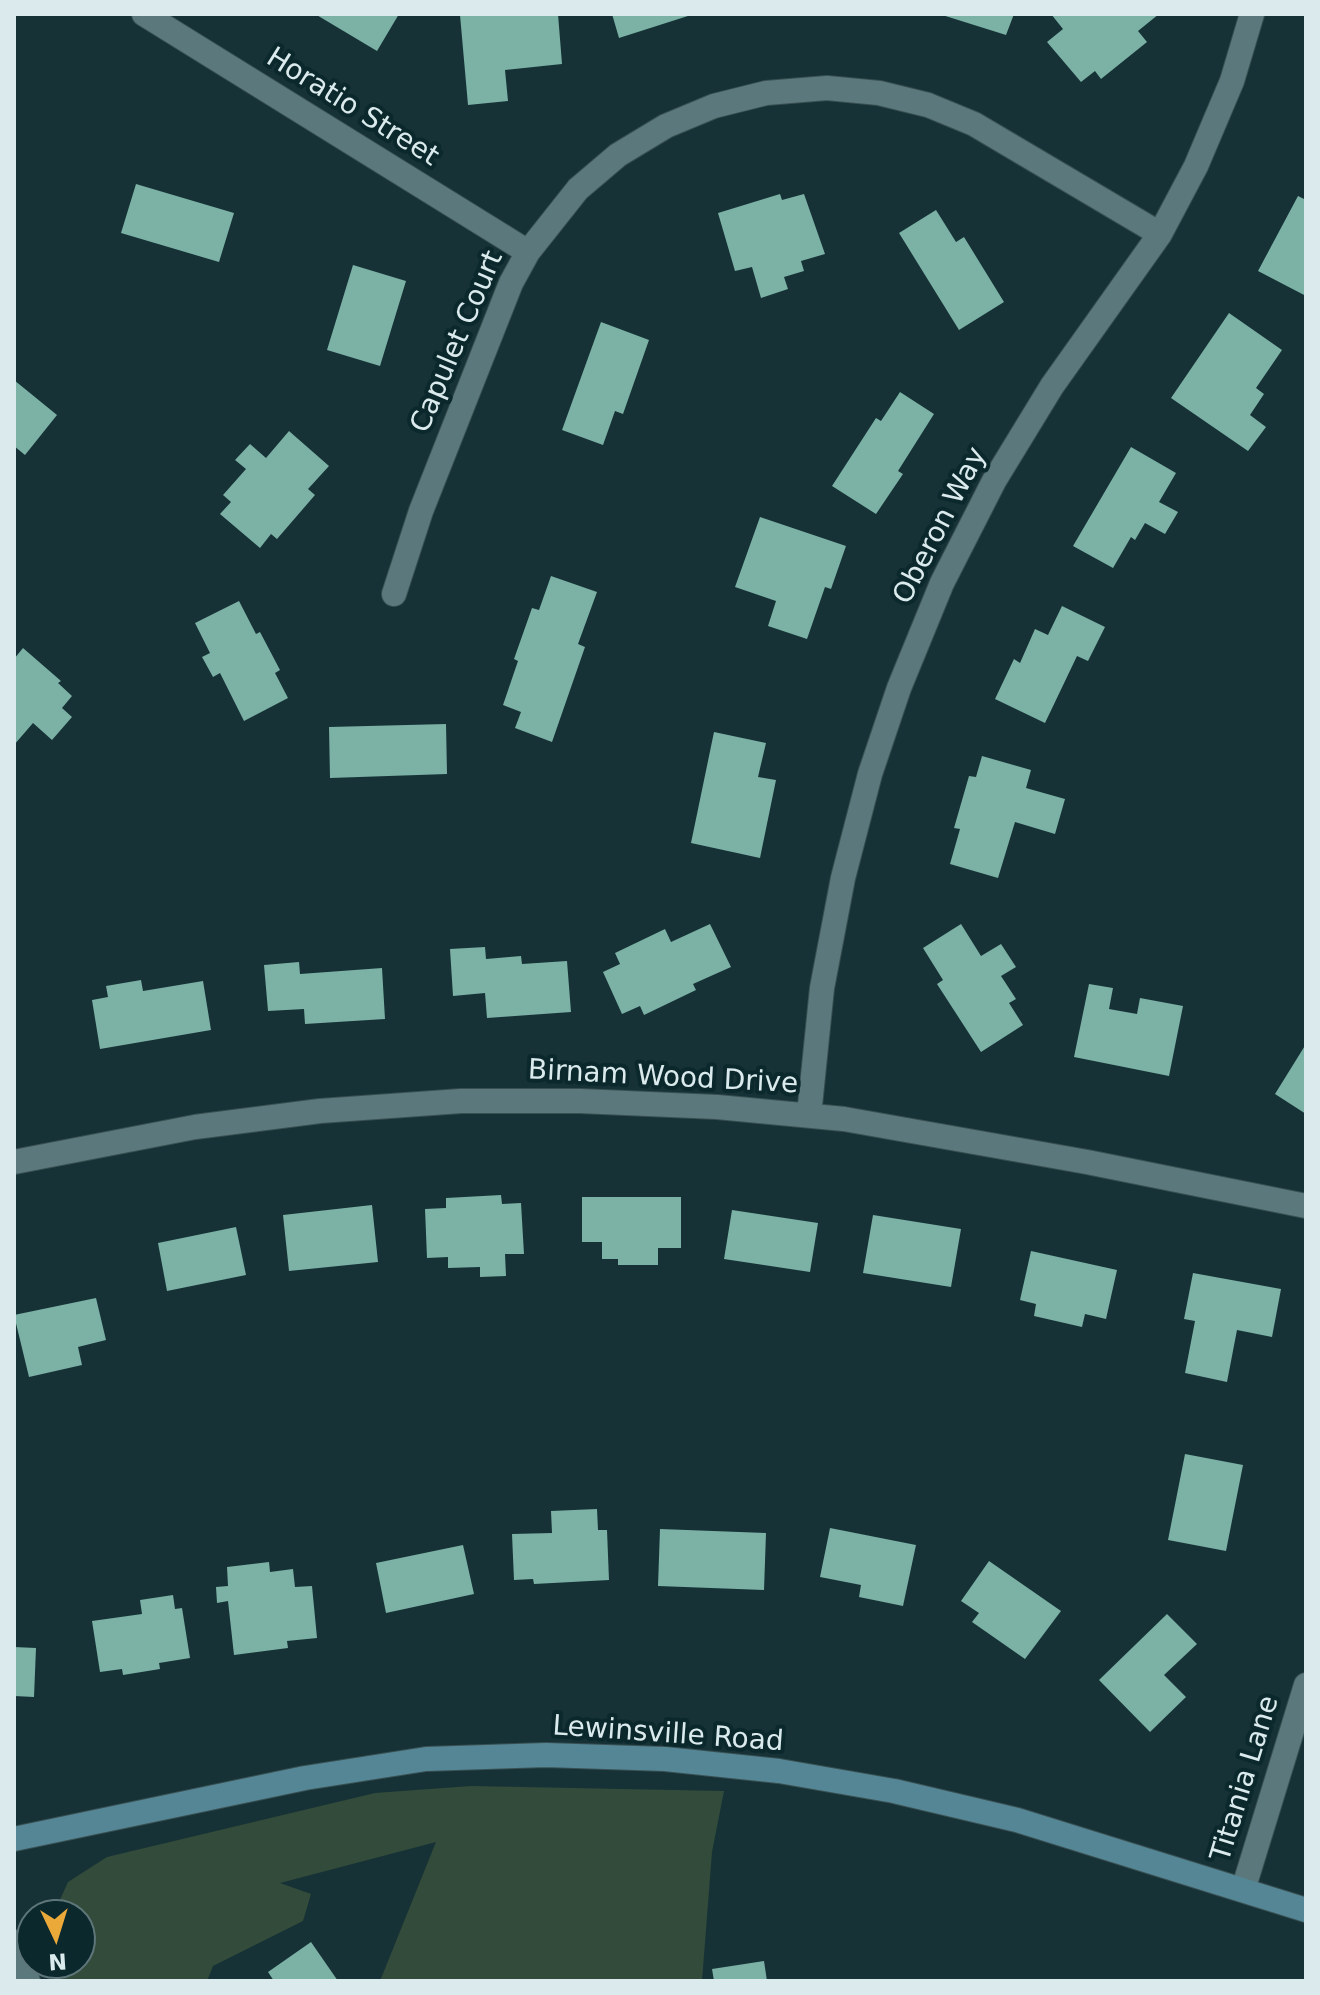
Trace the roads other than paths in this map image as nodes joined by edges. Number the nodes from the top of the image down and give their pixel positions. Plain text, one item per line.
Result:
1 (144, 14) edge
2 (1252, 14) edge
3 (1160, 234) junction
4 (528, 252) junction
5 (394, 594) dead end
6 (809, 1115) junction
7 (14, 1162) edge
8 (1306, 1206) edge
9 (1306, 1685) edge
10 (14, 1839) edge
11 (1243, 1890) junction
12 (1306, 1910) edge
13 (14, 1942) edge
14 (28, 1981) edge

1 - 4 street, Horatio Street
2 - 3 street, Oberon Way
3 - 4 street, Capulet Court
3 - 6 street, Oberon Way
4 - 5 street, Capulet Court
6 - 7 street, Birnam Wood Drive
6 - 8 street, Birnam Wood Drive
9 - 11 street, Titania Lane
10 - 11 main road, Lewinsville Road
11 - 12 main road, Lewinsville Road
13 - 14 street

